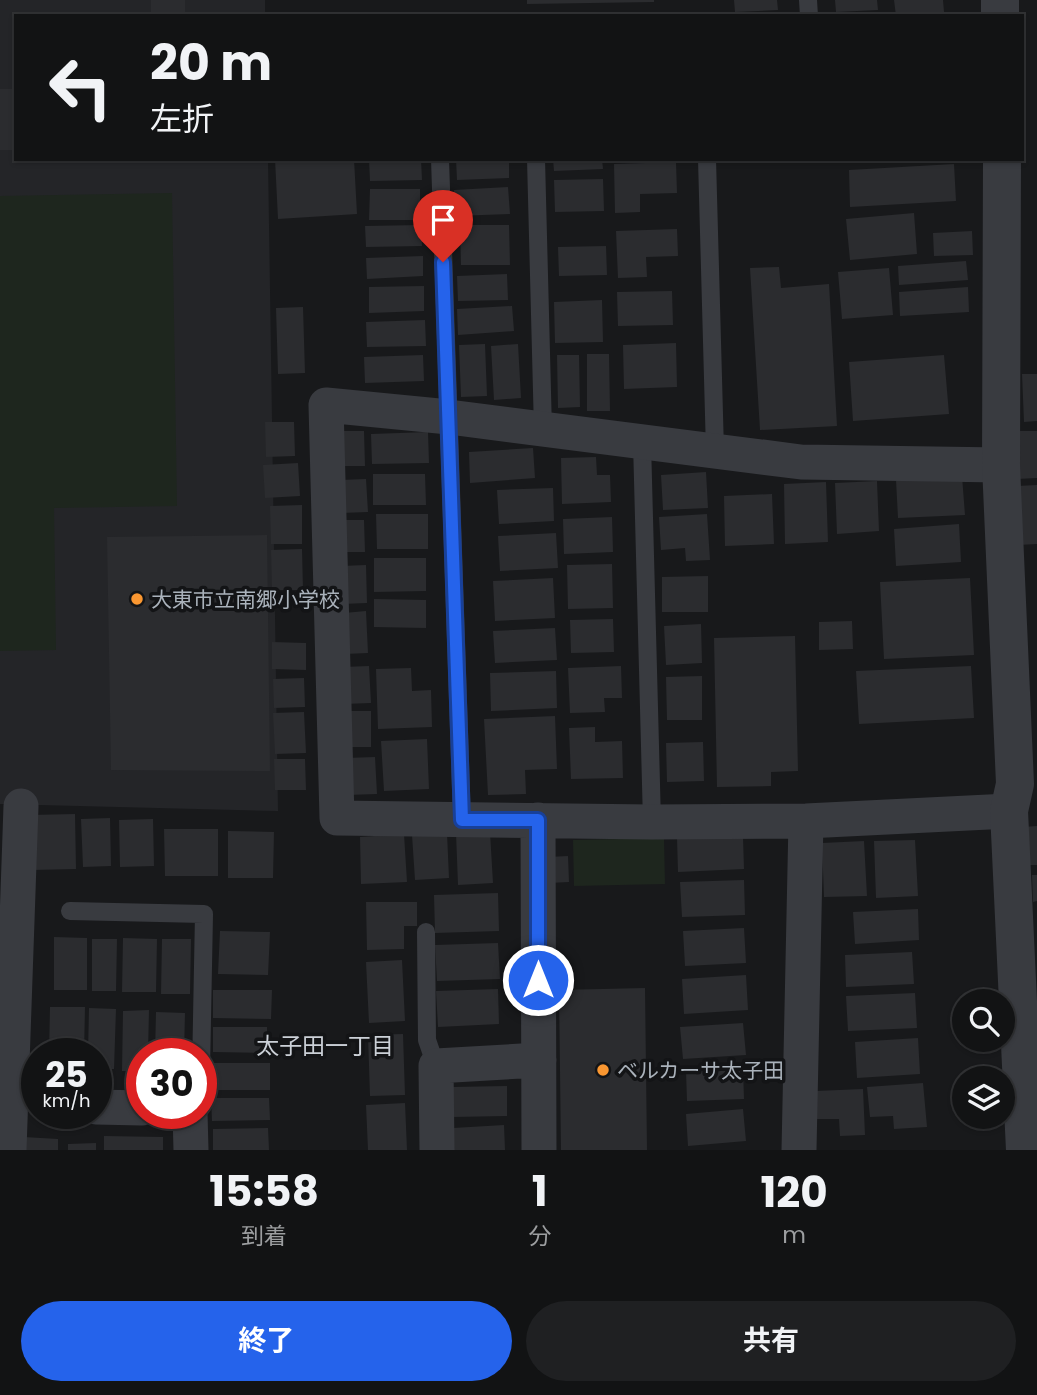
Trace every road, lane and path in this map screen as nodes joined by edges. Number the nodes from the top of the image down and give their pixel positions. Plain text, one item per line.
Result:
1 (440, 161) edge
2 (536, 161) edge
3 (707, 161) edge
4 (1002, 161) edge
5 (449, 417) junction
6 (543, 429) junction
7 (642, 442) junction
8 (715, 451) junction
9 (1001, 465) junction
10 (1020, 793) edge
11 (21, 806) dead end
12 (462, 820) junction
13 (538, 820) junction
14 (806, 821) junction
15 (652, 822) junction
16 (70, 911) dead end
17 (426, 932) dead end
18 (23, 1038) edge
19 (202, 1038) edge
20 (539, 1060) junction
21 (436, 1066) junction
22 (21, 1114) edge
23 (190, 1129) edge
24 (9, 1150) edge
25 (191, 1150) edge
26 (437, 1150) edge
27 (539, 1150) edge
28 (799, 1150) edge
29 (1025, 1150) edge

1 - 5 lane
2 - 6 lane
3 - 8 lane
4 - 9 street
5 - 6 street
5 - 12 lane
5 - 12 street
6 - 7 street
7 - 8 street
7 - 15 lane
8 - 9 street
9 - 10 street
10 - 14 street
10 - 29 street
11 - 18 street
12 - 13 street
13 - 15 street
13 - 20 street
14 - 15 street
14 - 28 street
16 - 19 lane
17 - 21 lane
20 - 21 street
20 - 27 street
21 - 26 street
22 - 24 street
23 - 25 street

